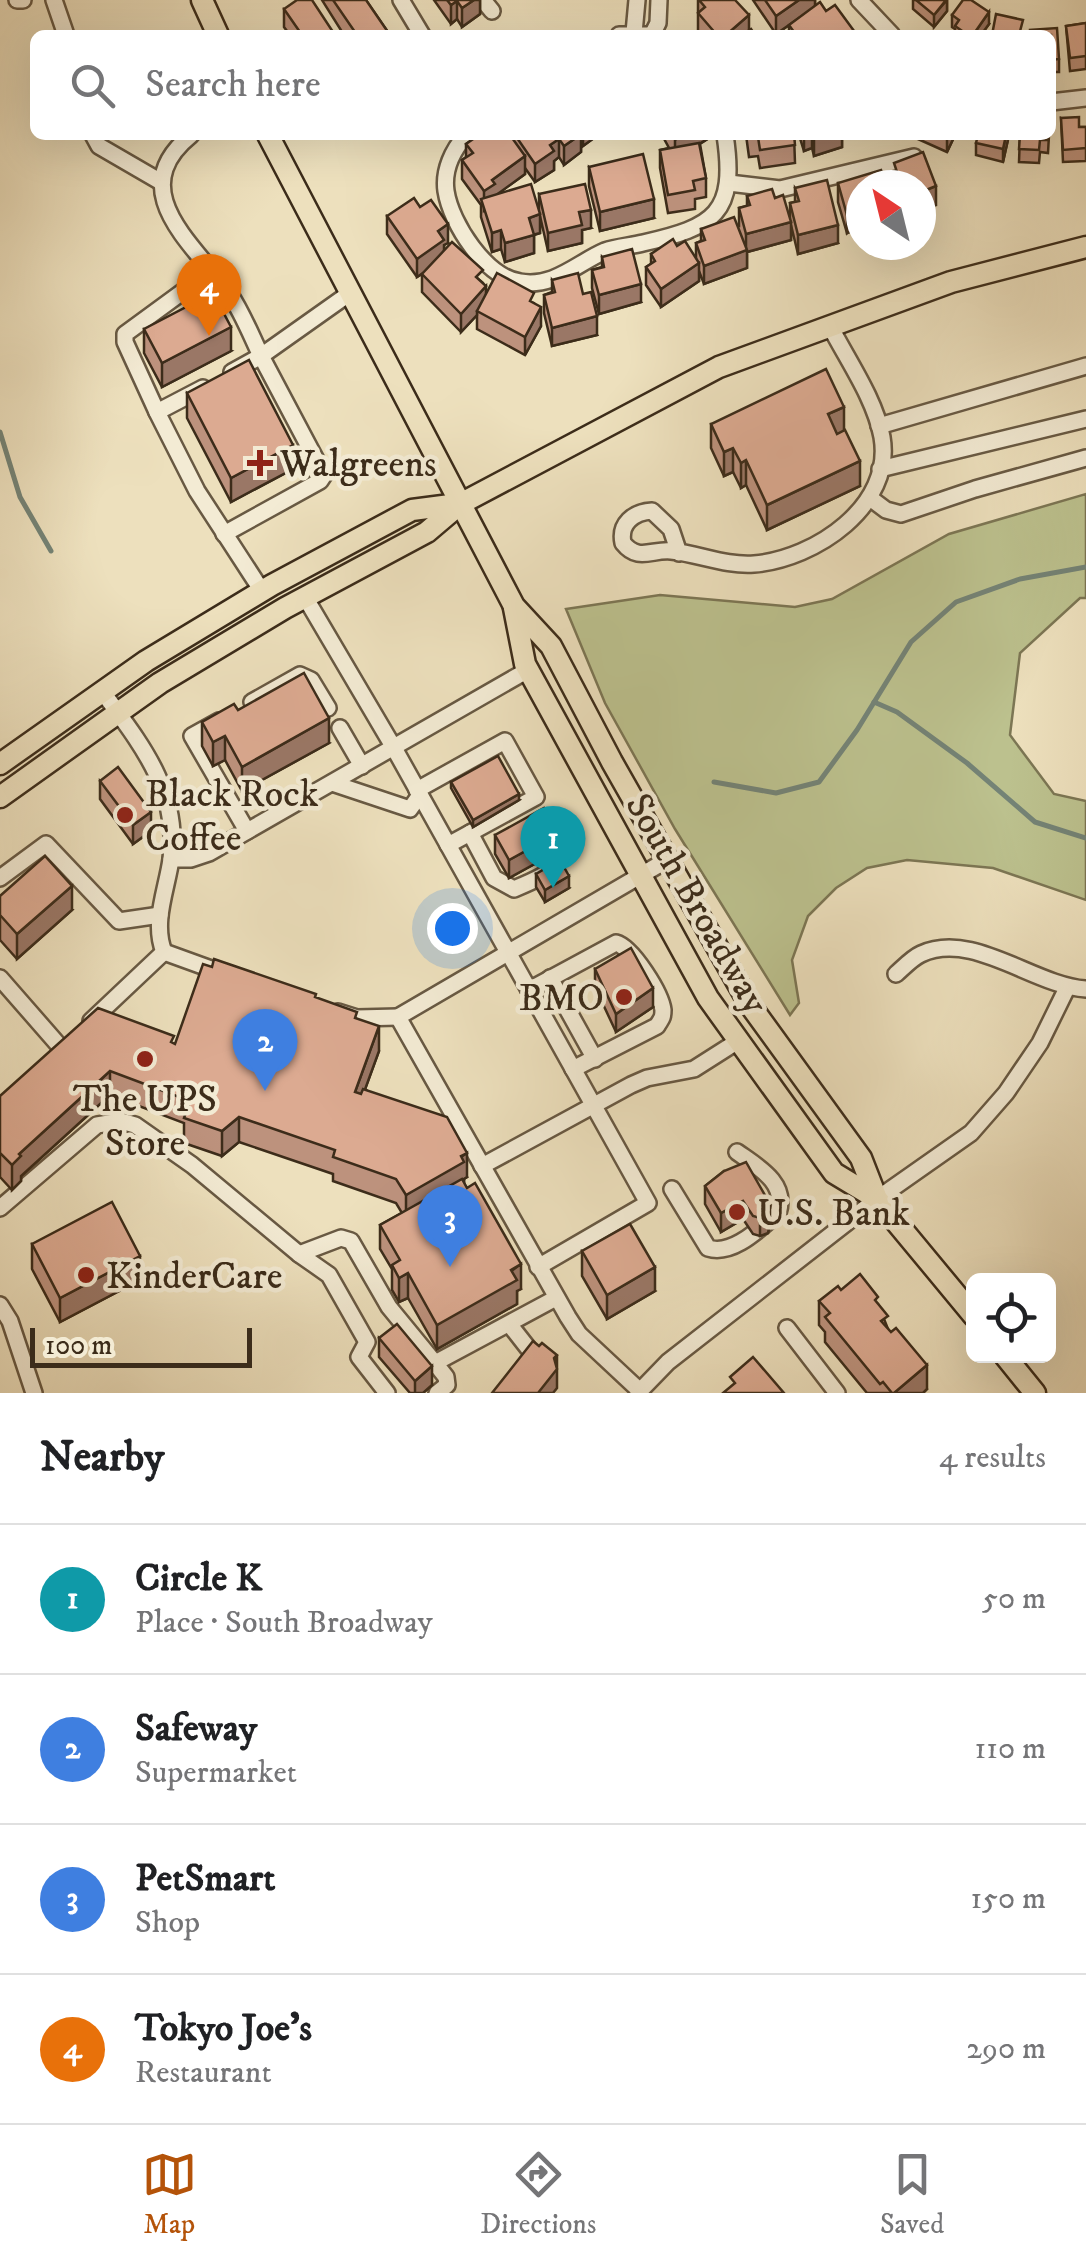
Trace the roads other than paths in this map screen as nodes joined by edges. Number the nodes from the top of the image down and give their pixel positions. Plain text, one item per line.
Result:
1 (54, 0) edge
2 (202, 0) edge
3 (401, 0) edge
4 (637, 0) edge
5 (659, 0) edge
6 (859, 0) edge
7 (64, 30) edge
8 (216, 30) edge
9 (419, 30) edge
10 (627, 30) edge
11 (654, 30) edge
12 (887, 30) edge
13 (1086, 98) edge
14 (1056, 101) edge
15 (96, 140) edge
16 (184, 140) edge
17 (271, 140) edge
18 (463, 140) edge
19 (724, 140) edge
20 (914, 156) edge
21 (161, 182) junction
22 (728, 183) junction
23 (1086, 247) edge
24 (211, 271) junction
25 (350, 293) junction
26 (830, 326) junction
27 (261, 356) junction
28 (1086, 366) edge
29 (157, 412) junction
30 (1086, 419) edge
31 (878, 426) junction
32 (1086, 458) edge
33 (880, 469) junction
34 (870, 498) junction
35 (460, 504) junction
36 (224, 534) junction
37 (679, 553) dead end
38 (262, 590) junction
39 (305, 597) junction
40 (514, 606) junction
41 (528, 670) junction
42 (102, 691) junction
43 (243, 707) edge
44 (328, 708) edge
45 (117, 712) junction
46 (226, 717) edge
47 (340, 728) dead end
48 (394, 748) junction
49 (0, 764) edge
50 (362, 766) junction
51 (332, 783) junction
52 (418, 792) junction
53 (0, 797) edge
54 (536, 797) junction
55 (246, 832) junction
56 (470, 833) junction
57 (448, 845) junction
58 (171, 860) junction
59 (666, 860) junction
60 (640, 875) junction
61 (0, 878) edge
62 (160, 915) junction
63 (164, 952) junction
64 (508, 952) junction
65 (896, 974) dead end
66 (0, 978) edge
67 (238, 978) edge
68 (550, 978) junction
69 (1067, 988) junction
70 (1086, 989) edge
71 (529, 990) junction
72 (316, 1005) edge
73 (398, 1017) junction
74 (738, 1041) junction
75 (62, 1048) junction
76 (595, 1059) junction
77 (50, 1060) edge
78 (573, 1070) junction
79 (594, 1107) junction
80 (737, 1152) dead end
81 (482, 1166) junction
82 (672, 1189) dead end
83 (877, 1199) junction
84 (0, 1208) edge
85 (299, 1254) junction
86 (538, 1268) junction
87 (556, 1298) junction
88 (0, 1305) edge
89 (966, 1306) edge
90 (403, 1325) junction
91 (510, 1325) junction
92 (788, 1328) dead end
93 (367, 1342) junction
94 (528, 1348) edge
95 (435, 1363) junction
96 (1011, 1363) edge
97 (447, 1390) edge
98 (639, 1392) edge
99 (34, 1393) edge
100 (387, 1393) edge
101 (837, 1393) edge
102 (1035, 1393) edge

1 - 7 street
2 - 8 main road
3 - 9 street
4 - 10 street
5 - 11 street
6 - 12 street
13 - 14 street
15 - 21 street
16 - 21 street
17 - 25 main road, South Broadway
18 - 22 street
19 - 22 street
20 - 22 street
21 - 24 street
23 - 26 main road
24 - 27 street
24 - 29 street
25 - 27 street
25 - 35 main road, South Broadway
26 - 31 street
26 - 35 main road
27 - 29 street
27 - 36 street
28 - 31 street
29 - 36 street
30 - 33 street
31 - 33 street
32 - 34 street
33 - 34 street
34 - 37 street
35 - 38 main road
35 - 39 main road
35 - 40 main road, South Broadway
36 - 38 street
38 - 42 main road
39 - 45 main road
39 - 48 street
40 - 41 main road, South Broadway
40 - 59 main road, South Broadway
41 - 48 street
41 - 60 main road, South Broadway
42 - 45 street
42 - 49 main road
43 - 44 street
45 - 53 main road
45 - 58 street
46 - 55 street
47 - 50 street
48 - 50 street
48 - 52 street
50 - 51 street
51 - 52 street
51 - 55 street
52 - 54 street
52 - 57 street
54 - 56 street
54 - 56 street
55 - 58 street
56 - 57 street
57 - 64 street
58 - 62 street
59 - 60 street
59 - 83 main road, South Broadway
60 - 64 street
60 - 74 main road, South Broadway
61 - 62 street
62 - 63 street
63 - 67 street
63 - 75 street
64 - 71 street
64 - 73 street
65 - 69 street
66 - 75 street
68 - 71 street
68 - 76 street
68 - 76 street
69 - 70 street
69 - 83 street
71 - 78 street
72 - 73 street
73 - 81 street
74 - 79 street
74 - 83 main road, South Broadway
75 - 77 street
76 - 78 street
78 - 79 street
79 - 81 street
79 - 86 street
80 - 82 street
81 - 86 street
83 - 89 main road, South Broadway
83 - 98 street
84 - 85 street
85 - 90 street
85 - 93 street
86 - 87 street
87 - 91 street
87 - 98 street
88 - 99 street
90 - 93 street
90 - 95 street
91 - 94 street
91 - 95 street
92 - 101 street
93 - 100 street
95 - 97 street
96 - 102 main road

